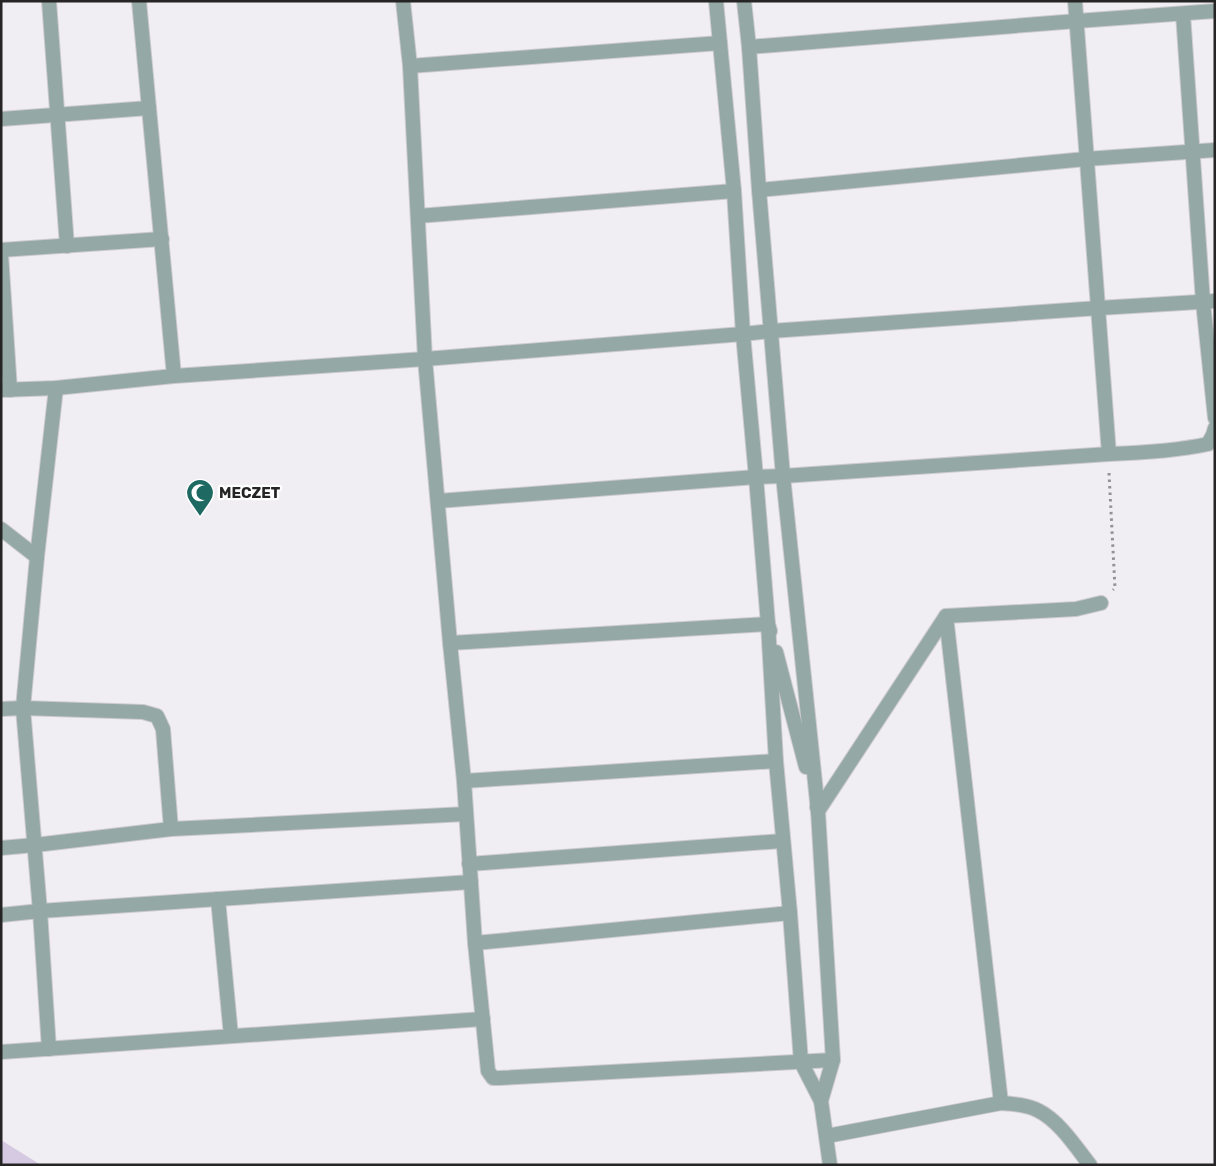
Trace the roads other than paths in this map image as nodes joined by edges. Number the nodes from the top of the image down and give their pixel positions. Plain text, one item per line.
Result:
1 (49, 1) edge
2 (139, 1) edge
3 (403, 1) edge
4 (716, 1) edge
5 (744, 1) edge
6 (1075, 1) edge
7 (1215, 11) edge
8 (1183, 14) junction
9 (1077, 21) junction
10 (720, 43) junction
11 (749, 47) junction
12 (410, 66) junction
13 (149, 108) junction
14 (57, 114) junction
15 (1, 119) edge
16 (1215, 150) edge
17 (1193, 151) junction
18 (1086, 159) junction
19 (759, 190) junction
20 (734, 191) junction
21 (418, 216) junction
22 (162, 239) junction
23 (67, 246) junction
24 (1, 250) edge
25 (1, 254) edge
26 (1209, 302) edge
27 (1099, 308) junction
28 (771, 331) junction
29 (743, 334) junction
30 (425, 359) junction
31 (174, 376) junction
32 (56, 388) junction
33 (6, 390) edge
34 (1215, 418) edge
35 (1215, 428) edge
36 (1109, 454) junction
37 (783, 476) junction
38 (756, 477) junction
39 (438, 502) junction
40 (1, 529) edge
41 (37, 557) junction
42 (1101, 603) road end
43 (946, 616) junction
44 (768, 624) junction
45 (450, 643) junction
46 (23, 708) junction
47 (1, 709) edge
48 (776, 761) junction
49 (464, 781) junction
50 (818, 811) junction
51 (466, 814) junction
52 (171, 829) junction
53 (782, 841) junction
54 (35, 845) junction
55 (1, 848) edge
56 (469, 864) junction
57 (472, 882) junction
58 (218, 899) junction
59 (40, 911) junction
60 (790, 913) junction
61 (1, 915) edge
62 (475, 944) junction
63 (483, 1019) junction
64 (231, 1036) junction
65 (49, 1049) junction
66 (1, 1052) edge
67 (833, 1060) junction
68 (801, 1062) junction
69 (821, 1100) junction
70 (1001, 1102) junction
71 (826, 1136) junction
72 (830, 1165) edge
73 (1090, 1165) edge

1 - 14 street
2 - 13 street
3 - 12 street
4 - 10 street
5 - 11 street
6 - 9 street
7 - 8 street
8 - 9 street
8 - 17 street
9 - 11 street
9 - 18 street
10 - 12 street
10 - 20 street
11 - 19 street
12 - 21 street
13 - 14 street
13 - 22 street
14 - 15 street
14 - 23 street
16 - 17 street
17 - 18 street
17 - 26 street
18 - 19 street
18 - 27 street
19 - 28 street
20 - 21 street
20 - 29 street
21 - 30 street
22 - 23 street
22 - 31 street
23 - 24 street
25 - 33 street
26 - 27 street
26 - 34 street
27 - 28 street
27 - 36 street
28 - 29 street
28 - 37 street
29 - 30 street
29 - 38 street
30 - 31 street
30 - 39 street
31 - 32 street
32 - 33 street
32 - 41 street
35 - 36 street
36 - 37 street
37 - 38 street
37 - 50 street
38 - 39 street
38 - 44 street
39 - 45 street
40 - 41 street
41 - 46 street
42 - 43 street
43 - 50 street
43 - 70 street
44 - 45 street
44 - 48 street
44 - 50 street
45 - 49 street
46 - 47 street
46 - 52 street
46 - 54 street
48 - 49 street
48 - 53 street
49 - 51 street
50 - 67 street
51 - 52 street
51 - 56 street
52 - 54 street
53 - 56 street
53 - 60 street
54 - 55 street
54 - 59 street
56 - 57 street
57 - 58 street
57 - 62 street
58 - 59 street
58 - 64 street
59 - 61 street
59 - 65 street
60 - 62 street
60 - 68 street
62 - 63 street
63 - 64 street
63 - 68 street
64 - 65 street
65 - 66 street
67 - 68 street
67 - 69 street
68 - 69 street
69 - 71 street
70 - 71 street
70 - 73 street
71 - 72 street

